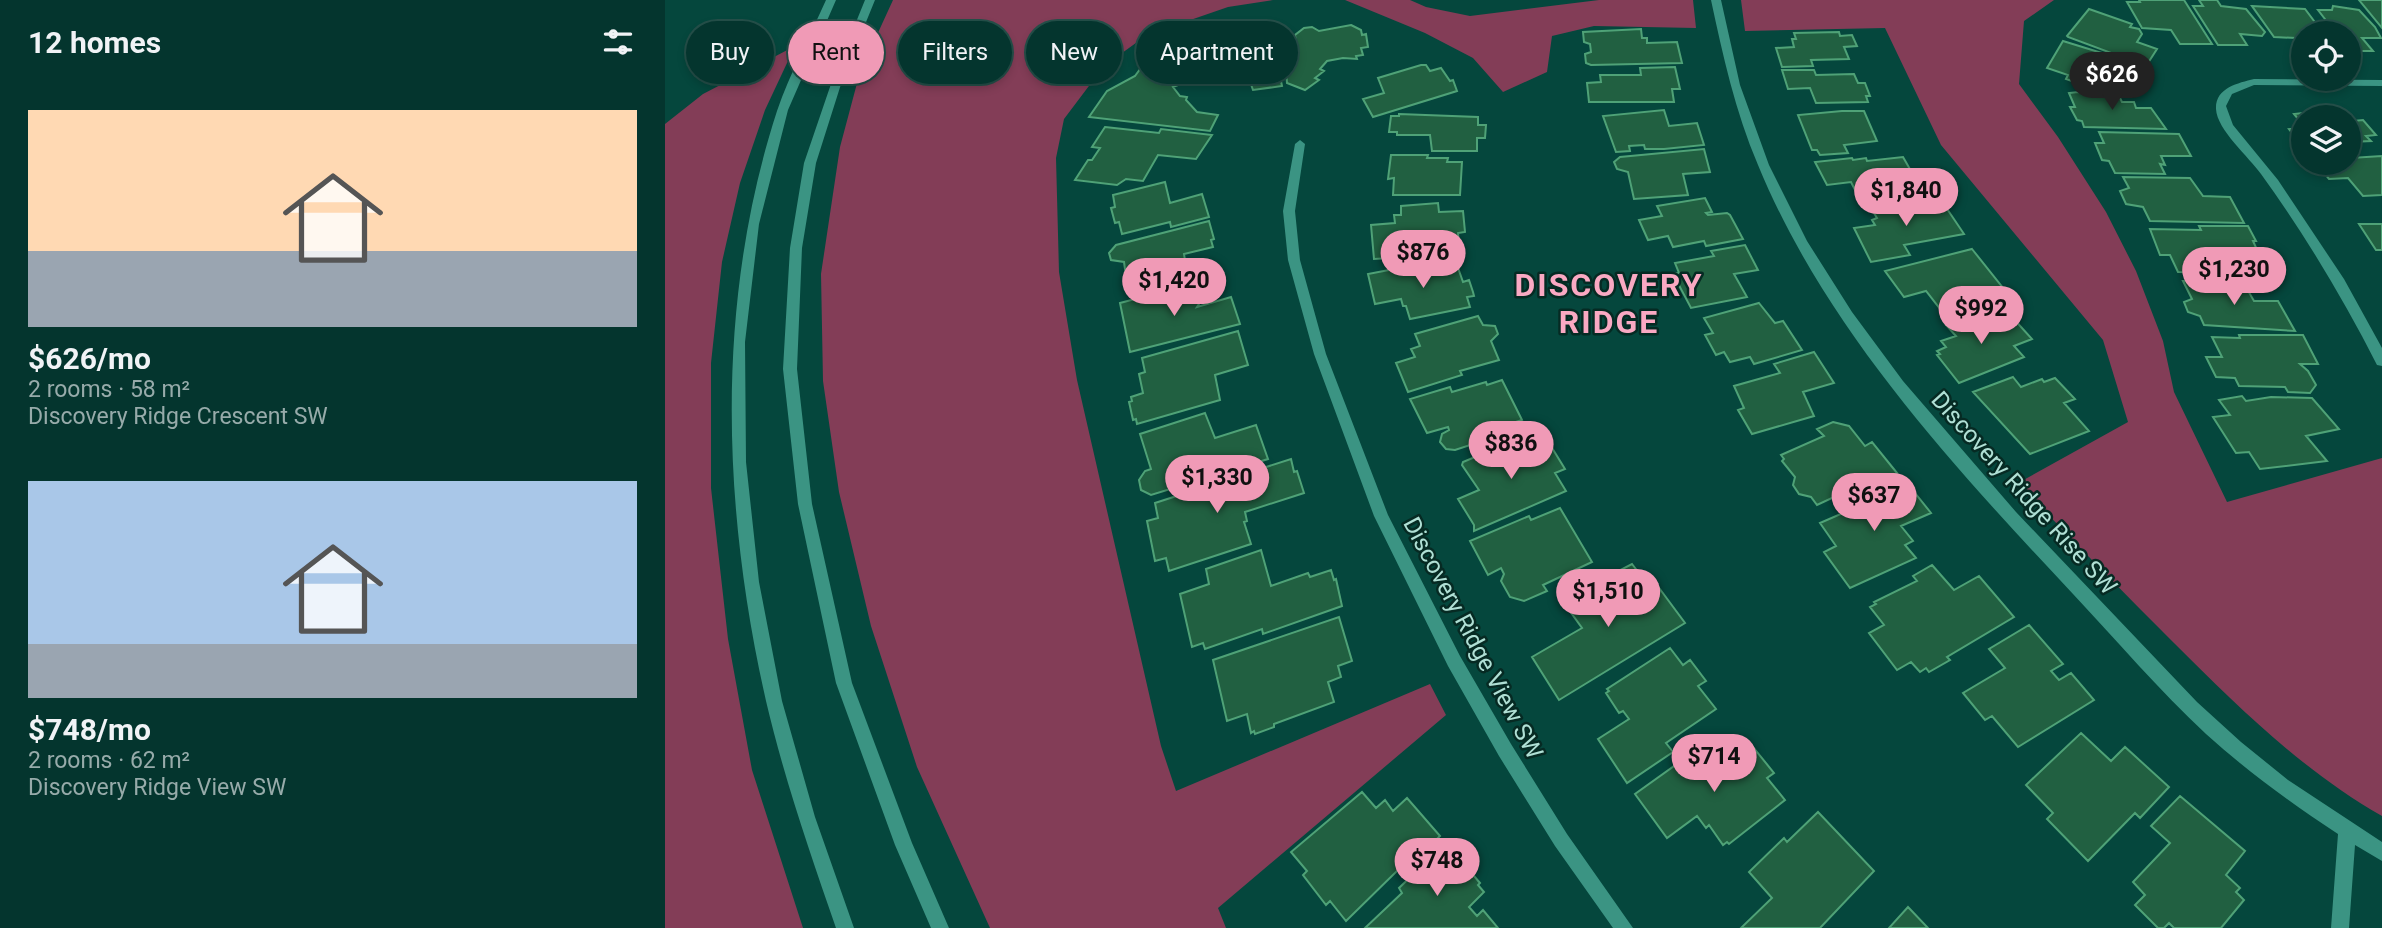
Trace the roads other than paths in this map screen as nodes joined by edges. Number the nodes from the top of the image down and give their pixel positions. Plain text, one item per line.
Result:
1 (831, 0) edge
2 (870, 0) edge
3 (1716, 0) edge
4 (2382, 83) edge
5 (1300, 144) dead end
6 (2382, 361) edge
7 (2347, 831) junction
8 (2382, 852) edge
9 (845, 928) edge
10 (940, 928) edge
11 (1625, 928) edge
12 (2340, 928) edge

1 - 9 street
2 - 10 street
3 - 7 street, Discovery Ridge Rise SW
4 - 6 street
5 - 11 street, Discovery Ridge View SW
7 - 8 street, Discovery Ridge Rise SW
7 - 12 street

